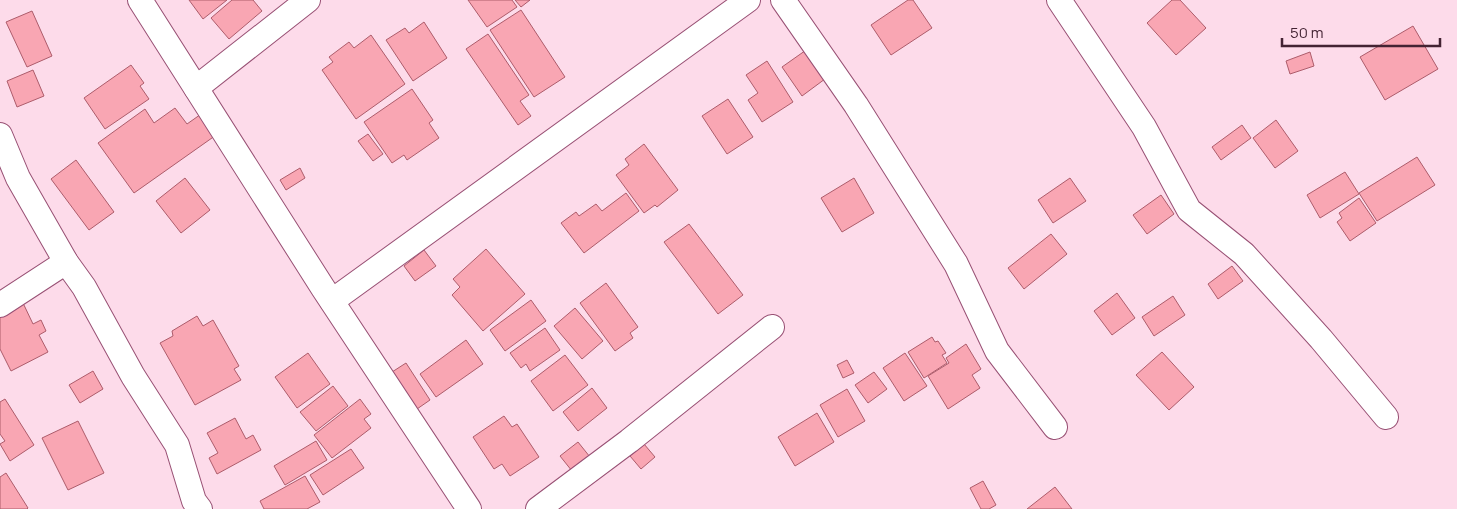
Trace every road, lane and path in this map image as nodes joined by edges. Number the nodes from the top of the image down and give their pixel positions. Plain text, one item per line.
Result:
1 (140, 0) edge
2 (308, 0) edge
3 (748, 0) edge
4 (783, 0) edge
5 (1059, 0) edge
6 (196, 88) junction
7 (0, 135) edge
8 (66, 262) junction
9 (332, 301) junction
10 (0, 305) edge
11 (772, 326) dead end
12 (1386, 417) dead end
13 (1055, 427) dead end
14 (200, 509) edge
15 (469, 509) edge
16 (538, 509) edge

1 - 6 street
2 - 6 street
3 - 9 street
4 - 13 street
5 - 12 street
6 - 9 street
7 - 8 street
8 - 10 street
8 - 14 street
9 - 15 street
11 - 16 street

